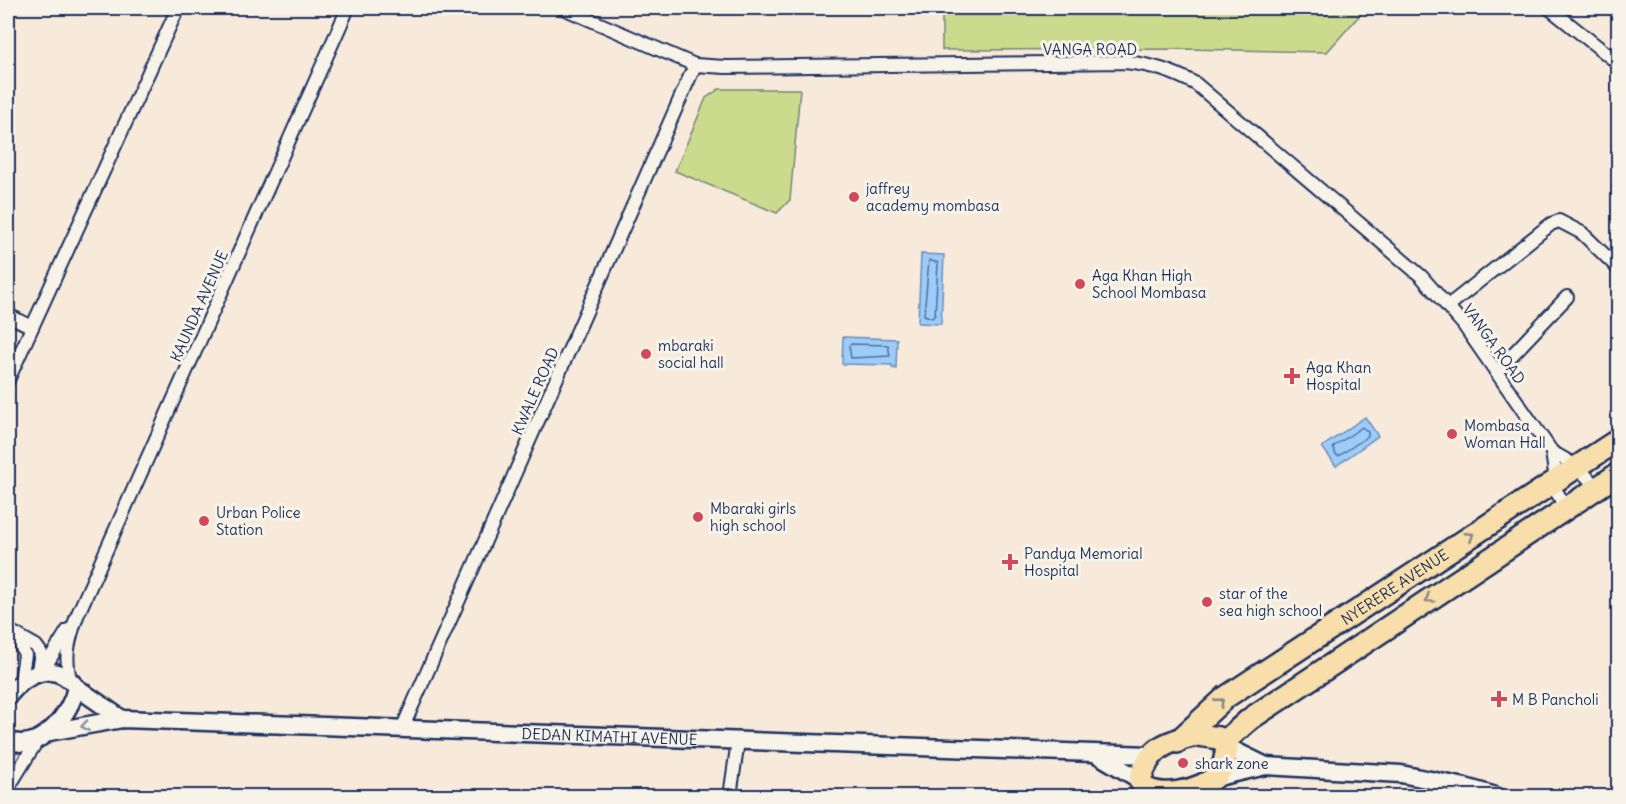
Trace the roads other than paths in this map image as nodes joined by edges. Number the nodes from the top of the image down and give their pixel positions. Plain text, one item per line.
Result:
1 (178, 8) edge
2 (348, 8) edge
3 (563, 8) edge
4 (1549, 8) edge
5 (1618, 62) edge
6 (695, 65) junction
7 (1618, 268) edge
8 (1567, 297) dead end
9 (1448, 306) junction
10 (8, 315) edge
11 (32, 327) junction
12 (1496, 372) junction
13 (8, 380) edge
14 (1618, 440) edge
15 (1552, 452) junction
16 (1578, 467) junction
17 (1618, 474) edge
18 (1551, 483) junction
19 (1596, 487) junction
20 (1566, 507) junction
21 (1500, 516) junction
22 (1516, 540) junction
23 (1351, 614) junction
24 (77, 616) junction
25 (12, 632) edge
26 (1371, 638) junction
27 (33, 675) junction
28 (73, 683) junction
29 (8, 696) edge
30 (122, 719) junction
31 (402, 729) junction
32 (44, 735) junction
33 (8, 740) edge
34 (738, 741) junction
35 (1177, 742) junction
36 (1226, 745) junction
37 (1097, 754) junction
38 (1150, 755) junction
39 (1266, 766) junction
40 (1214, 778) junction
41 (8, 788) edge
42 (1138, 788) edge
43 (1177, 795) edge
44 (730, 796) edge
45 (1496, 796) edge

1 - 11 street
2 - 24 street, KAUNDA AVENUE
3 - 6 street, VANGA ROAD
4 - 5 street
6 - 9 street, VANGA ROAD
6 - 31 street, KWALE ROAD
7 - 9 street
8 - 12 street
9 - 12 street, VANGA ROAD
10 - 11 street
11 - 13 street
12 - 15 street, VANGA ROAD
14 - 16 highway, NYERERE AVENUE
15 - 16 street, VANGA ROAD
15 - 18 street
16 - 18 highway, NYERERE AVENUE
16 - 19 street, VANGA ROAD
17 - 19 highway, NYERERE AVENUE
18 - 20 street
18 - 21 highway, NYERERE AVENUE
19 - 20 highway, NYERERE AVENUE
20 - 22 highway, NYERERE AVENUE
21 - 22 highway
23 -> 21 highway, NYERERE AVENUE
22 -> 26 highway, NYERERE AVENUE
23 - 26 highway
35 -> 23 highway, NYERERE AVENUE
24 - 27 street
24 - 28 street
25 - 27 street
26 - 36 highway, NYERERE AVENUE
27 - 28 street
27 - 29 street
28 - 30 street
28 - 32 street
30 - 31 street, DEDAN KIMATHI AVENUE
30 -> 32 street, DEDAN KIMATHI AVENUE
31 - 34 street, DEDAN KIMATHI AVENUE
32 - 33 street, DEDAN KIMATHI AVENUE
32 - 41 street
34 - 37 street, DEDAN KIMATHI AVENUE
34 - 44 street
35 - 36 highway
35 - 38 highway
36 - 39 street
36 - 40 highway
37 - 38 street, DEDAN KIMATHI AVENUE
37 - 42 street, DEDAN KIMATHI AVENUE
38 - 42 highway
39 - 40 street
39 - 45 street
40 - 43 highway
42 - 43 highway

